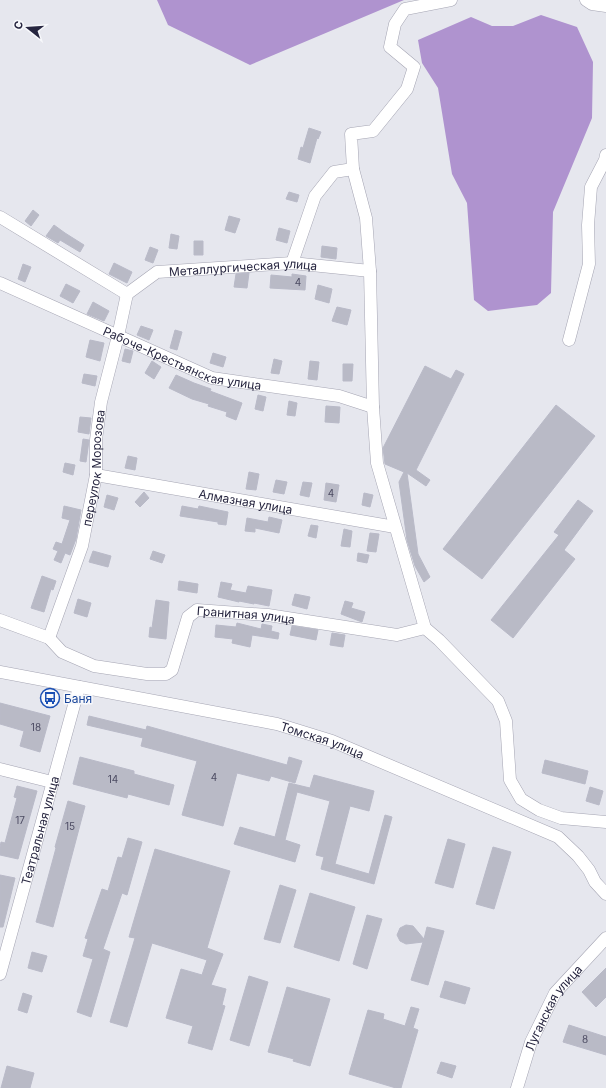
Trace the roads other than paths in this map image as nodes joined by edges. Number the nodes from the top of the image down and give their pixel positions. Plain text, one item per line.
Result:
1 (451, 0) edge
2 (586, 0) edge
3 (606, 6) edge
4 (606, 155) edge
5 (353, 169) junction
6 (0, 217) edge
7 (292, 262) junction
8 (370, 271) junction
9 (0, 283) edge
10 (127, 294) junction
11 (118, 336) junction
12 (569, 340) dead end
13 (373, 407) junction
14 (96, 475) junction
15 (395, 527) junction
16 (0, 620) edge
17 (425, 628) junction
18 (50, 638) junction
19 (0, 672) edge
20 (79, 687) junction
21 (0, 769) edge
22 (52, 782) junction
23 (606, 822) edge
24 (606, 894) edge
25 (606, 938) edge
26 (4, 947) edge
27 (0, 974) edge
28 (517, 1088) edge

1 - 5 street
2 - 3 street
4 - 12 street
5 - 7 street
5 - 8 street
6 - 10 street
7 - 8 street, Металлургическая улица
7 - 10 street, Металлургическая улица
8 - 13 street
9 - 11 street, Рабоче-Крестьянская улица
10 - 11 street, переулок Морозова
11 - 13 street, Рабоче-Крестьянская улица
11 - 14 street, переулок Морозова
13 - 15 street
14 - 15 street, Алмазная улица
14 - 18 street, переулок Морозова
15 - 17 street
16 - 18 street, Гранитная улица
17 - 18 street, Гранитная улица
17 - 23 street
19 - 20 street, Томская улица
20 - 22 street, Театральная улица
20 - 24 street, Томская улица
21 - 22 street
22 - 26 street, Театральная улица
25 - 28 street, Луганская улица
26 - 27 street, Театральная улица

